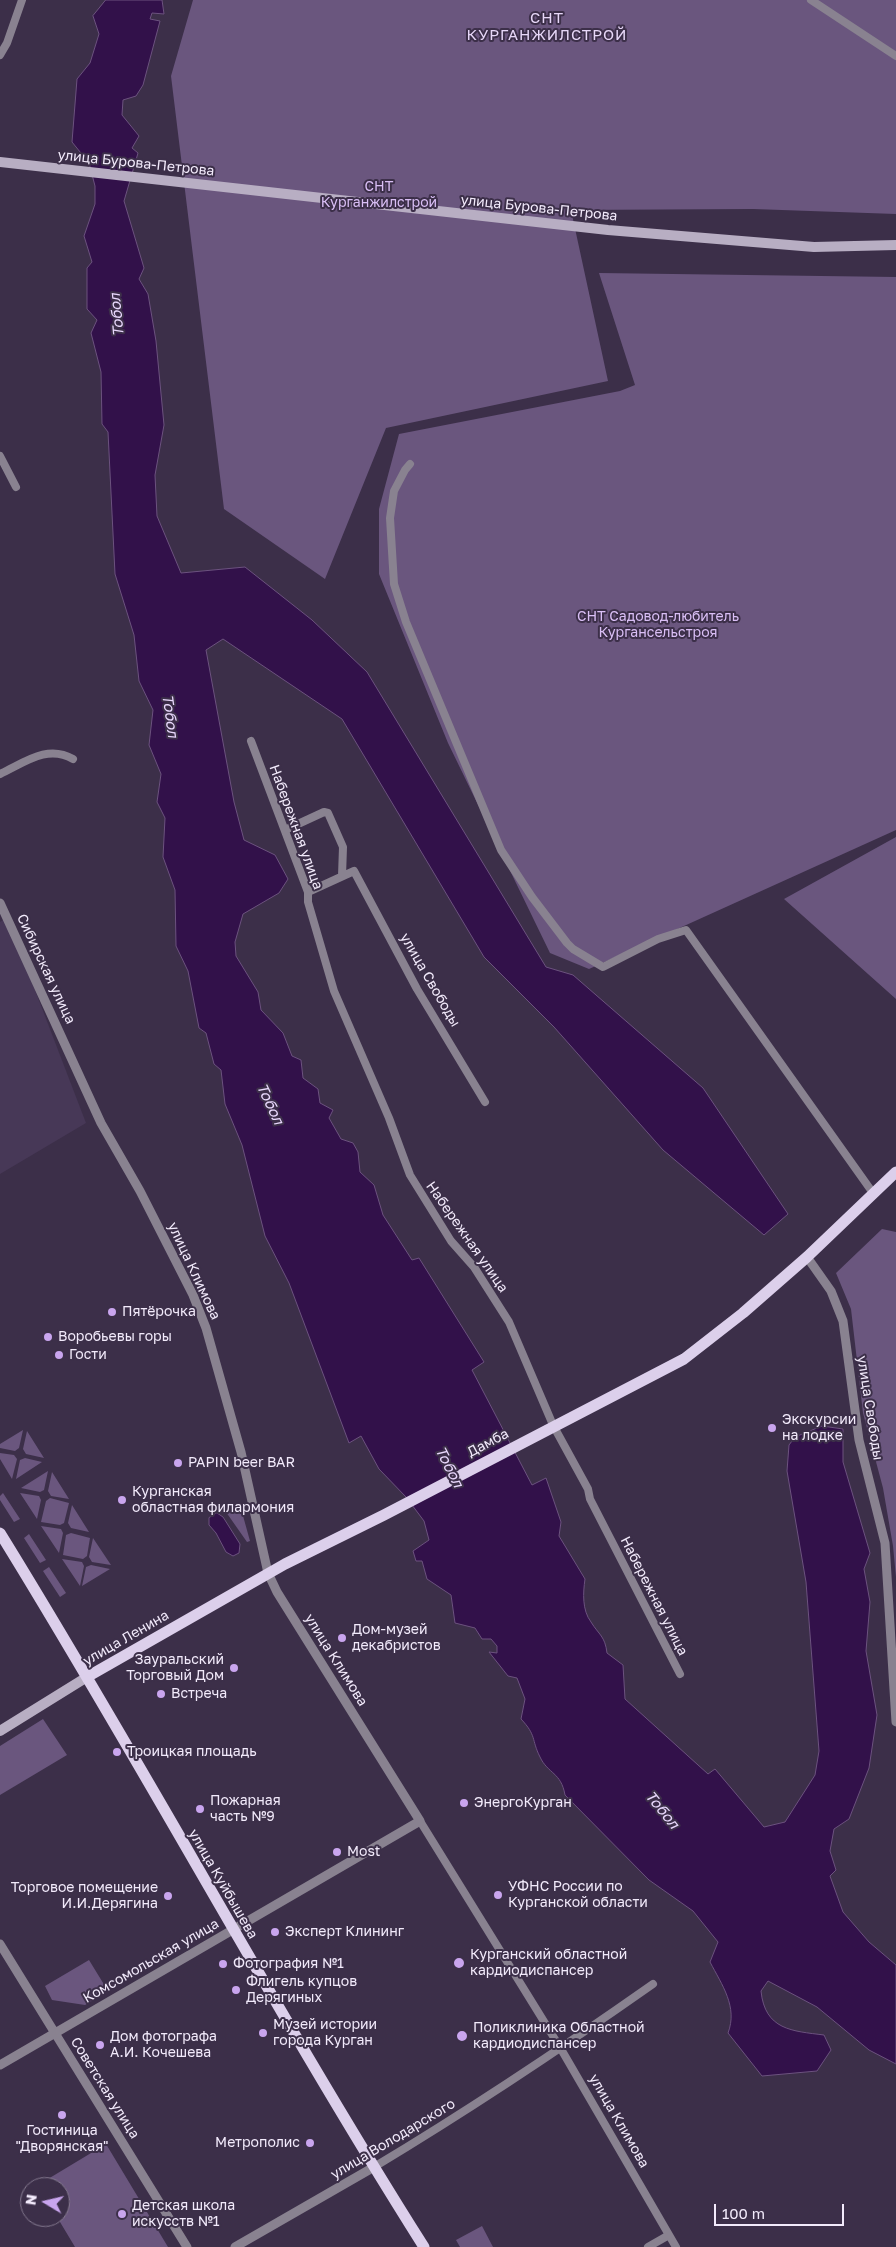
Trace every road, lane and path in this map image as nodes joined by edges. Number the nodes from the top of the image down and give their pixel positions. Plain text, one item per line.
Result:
1 (22, 0) edge
2 (811, 0) edge
3 (0, 55) edge
4 (896, 56) edge
5 (0, 162) edge
6 (896, 244) edge
7 (0, 456) edge
8 (410, 464) dead end
9 (16, 487) dead end
10 (251, 741) dead end
11 (73, 759) dead end
12 (0, 774) edge
13 (285, 830) junction
14 (342, 876) junction
15 (308, 892) junction
16 (0, 903) edge
17 (67, 1046) joint
18 (485, 1102) dead end
19 (896, 1172) edge
20 (873, 1193) junction
21 (807, 1257) junction
22 (554, 1425) junction
23 (0, 1533) edge
24 (268, 1573) junction
25 (680, 1674) dead end
26 (87, 1677) junction
27 (896, 1722) edge
28 (0, 1731) edge
29 (420, 1821) junction
30 (232, 1929) junction
31 (0, 1944) edge
32 (653, 1984) dead end
33 (54, 2033) junction
34 (561, 2049) junction
35 (0, 2065) edge
36 (374, 2167) junction
37 (669, 2235) junction
38 (188, 2247) edge
39 (235, 2247) edge
40 (424, 2247) edge
41 (648, 2247) edge
42 (676, 2247) edge

1 - 3 street
2 - 4 street
5 - 6 main road, улица Бурова-Петрова
7 - 9 street
8 - 20 street
10 - 13 street, Набережная улица
11 - 12 street
13 - 14 street
13 - 15 street, Набережная улица
14 - 15 street
14 - 18 street, улица Свободы
15 - 22 street, Набережная улица
16 - 17 street, Сибирская улица
17 - 24 street, улица Климова
19 - 20 main road, Дамба
20 - 21 main road, Дамба
21 - 22 main road, Дамба
21 - 27 street, улица Свободы
22 - 24 main road, Дамба
22 - 25 street, Набережная улица
23 - 26 main road, улица Куйбышева
24 - 26 main road, улица Ленина
24 - 29 street, улица Климова
26 - 28 main road, улица Ленина
26 - 30 main road, улица Куйбышева
29 - 30 street, Комсомольская улица
29 - 34 street, улица Климова
30 - 33 street, Комсомольская улица
30 - 36 main road, улица Куйбышева
31 - 33 street, Советская улица
32 - 34 street
33 - 35 street, Комсомольская улица
33 - 38 street, Советская улица
34 - 36 street, улица Володарского
34 - 37 street, улица Климова
36 - 39 street, улица Володарского
36 - 40 main road, улица Куйбышева
37 - 41 street
37 - 42 street, улица Климова

